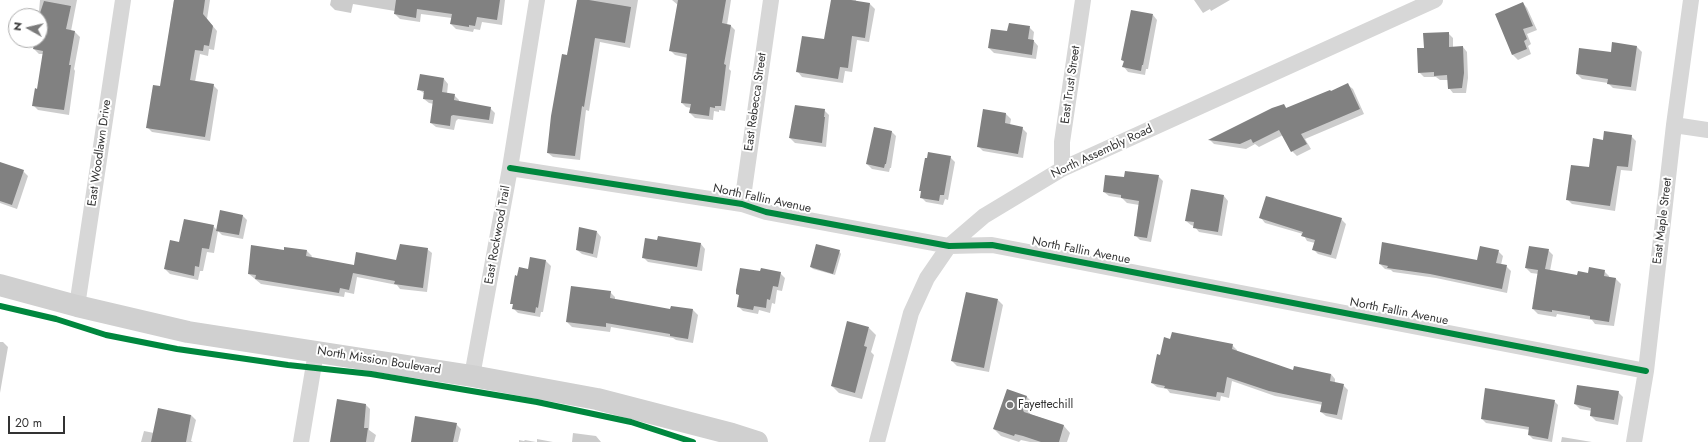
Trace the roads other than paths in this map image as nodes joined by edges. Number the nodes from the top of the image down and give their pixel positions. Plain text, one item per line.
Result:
1 (123, 0) edge
2 (537, 0) edge
3 (771, 0) edge
4 (1083, 0) edge
5 (1435, 0) edge
6 (1691, 0) edge
7 (1674, 125) junction
8 (1708, 130) edge
9 (510, 168) junction
10 (1062, 169) junction
11 (742, 204) junction
12 (948, 246) junction
13 (0, 285) edge
14 (77, 306) junction
15 (316, 352) junction
16 (1646, 370) junction
17 (472, 376) junction
18 (731, 438) edge
19 (301, 442) edge
20 (757, 442) edge
21 (877, 442) edge
22 (1634, 442) edge

1 - 14 street, East Woodlawn Drive
2 - 9 street, East Rockwood Trail
3 - 11 street, East Rebecca Street
4 - 10 street, East Trust Street
5 - 10 street, North Assembly Road
6 - 7 street, East Maple Street
7 - 8 street
7 - 16 street, East Maple Street
9 - 11 street, North Fallin Avenue
9 - 17 street, East Rockwood Trail
10 - 12 street, North Assembly Road
11 - 12 street, North Fallin Avenue
12 - 16 street, North Fallin Avenue
12 - 21 street, North Assembly Road
13 - 14 main road, North Mission Boulevard
14 - 15 main road, North Mission Boulevard
15 - 17 main road, North Mission Boulevard
15 - 19 street
16 - 22 street, East Maple Street
17 - 18 main road, North Mission Boulevard
18 - 20 main road, North Mission Boulevard

